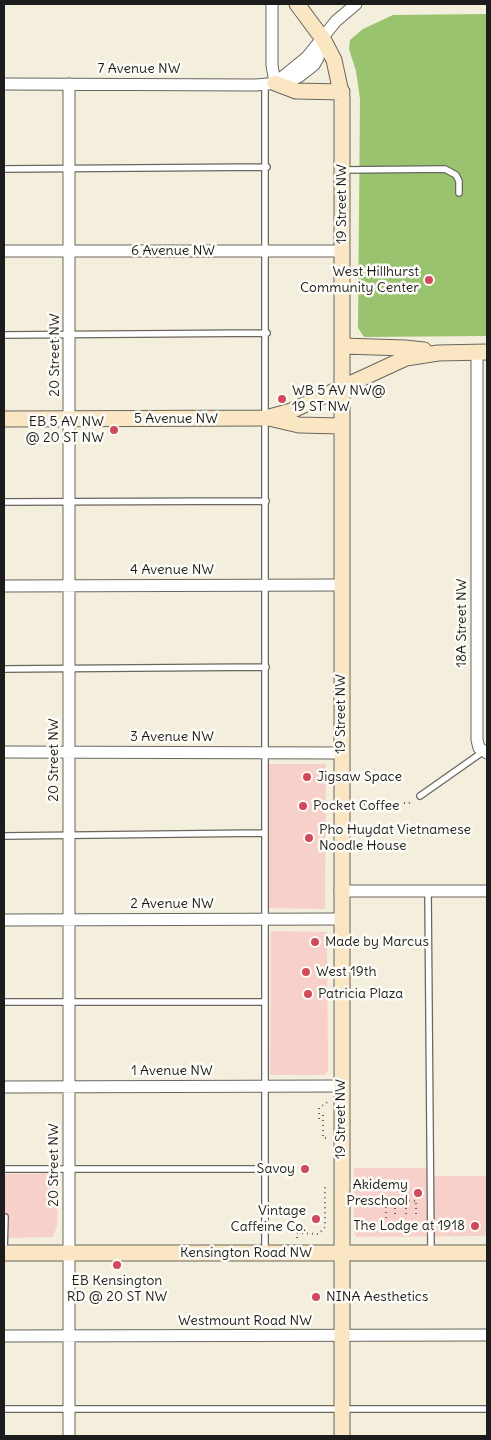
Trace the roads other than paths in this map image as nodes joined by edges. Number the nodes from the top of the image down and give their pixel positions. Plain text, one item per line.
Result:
1 (272, 4) edge
2 (297, 4) edge
3 (356, 4) edge
4 (323, 39) junction
5 (4, 84) edge
6 (69, 84) junction
7 (270, 84) junction
8 (342, 92) junction
9 (267, 167) junction
10 (4, 168) edge
11 (69, 168) junction
12 (342, 170) junction
13 (459, 193) dead end
14 (4, 251) edge
15 (69, 251) junction
16 (267, 251) junction
17 (342, 251) junction
18 (266, 333) junction
19 (4, 335) edge
20 (70, 335) junction
21 (343, 346) junction
22 (438, 352) junction
23 (482, 352) edge
24 (342, 386) junction
25 (266, 418) junction
26 (4, 419) edge
27 (70, 420) junction
28 (342, 426) junction
29 (482, 491) edge
30 (69, 501) junction
31 (266, 501) junction
32 (4, 502) edge
33 (266, 585) junction
34 (341, 585) junction
35 (4, 586) edge
36 (69, 586) junction
37 (266, 667) junction
38 (4, 668) edge
39 (69, 668) junction
40 (4, 752) edge
41 (70, 752) junction
42 (266, 752) junction
43 (486, 752) edge
44 (341, 753) junction
45 (420, 796) road end
46 (266, 834) junction
47 (4, 836) edge
48 (69, 836) junction
49 (340, 891) junction
50 (428, 891) junction
51 (487, 891) edge
52 (265, 919) junction
53 (340, 919) junction
54 (4, 920) edge
55 (69, 920) junction
56 (4, 1002) edge
57 (69, 1002) junction
58 (265, 1002) junction
59 (4, 1086) edge
60 (69, 1086) junction
61 (265, 1086) junction
62 (341, 1086) junction
63 (265, 1169) junction
64 (4, 1170) edge
65 (69, 1170) junction
66 (5, 1217) edge
67 (341, 1252) junction
68 (4, 1253) edge
69 (69, 1253) junction
70 (265, 1253) junction
71 (431, 1253) junction
72 (487, 1253) edge
73 (342, 1335) junction
74 (487, 1335) edge
75 (4, 1336) edge
76 (70, 1336) junction
77 (487, 1408) edge
78 (4, 1409) edge
79 (342, 1409) junction
80 (69, 1410) junction
81 (69, 1436) edge
82 (342, 1436) edge

1 - 7 street
2 - 4 street, 19 Street NW
3 - 4 street, 7 Avenue NW
4 - 7 street, 7 Avenue NW
4 - 8 street, 19 Street NW
5 - 6 street, 7 Avenue NW
6 - 7 street, 7 Avenue NW
6 - 11 street, 20 Street NW
7 - 8 street
7 - 9 lane
8 - 12 street, 19 Street NW
9 - 11 lane
9 - 16 lane
10 - 11 lane
11 - 15 street, 20 Street NW
12 - 13 lane
12 - 17 street, 19 Street NW
14 - 15 street, 6 Avenue NW
15 - 16 street, 6 Avenue NW
15 - 20 street, 20 Street NW
16 - 17 street, 6 Avenue NW
16 - 18 lane
17 - 21 street, 19 Street NW
18 - 20 lane
18 - 25 lane
19 - 20 lane
20 - 27 street, 20 Street NW
21 - 22 street
21 - 24 street, 19 Street NW
22 - 23 street
22 - 24 street
23 - 29 street, 18A Street NW
24 - 25 street, 5 Avenue NW
24 - 28 street, 19 Street NW
25 - 27 street, 5 Avenue NW
25 - 28 street
25 - 31 lane
26 - 27 street, 5 Avenue NW
27 - 30 street, 20 Street NW
28 - 34 street, 19 Street NW
29 - 43 street, 18A Street NW
30 - 31 lane
30 - 32 lane
30 - 36 street, 20 Street NW
31 - 33 lane
33 - 34 street, 4 Avenue NW
33 - 36 street, 4 Avenue NW
33 - 37 lane
34 - 44 street, 19 Street NW
35 - 36 street, 4 Avenue NW
36 - 39 street, 20 Street NW
37 - 39 lane
37 - 42 lane
38 - 39 lane
39 - 41 street, 20 Street NW
40 - 41 street, 3 Avenue NW
41 - 42 street, 3 Avenue NW
41 - 48 street, 20 Street NW
42 - 44 street, 3 Avenue NW
42 - 46 lane
43 - 45 lane
44 - 49 street, 19 Street NW
46 - 48 lane
46 - 52 lane
47 - 48 lane
48 - 55 street, 20 Street NW
49 - 50 street
49 - 53 street, 19 Street NW
50 - 51 street
50 - 71 lane
52 - 53 street, 2 Avenue NW
52 - 55 street, 2 Avenue NW
52 - 58 lane
53 - 62 street, 19 Street NW
54 - 55 street, 2 Avenue NW
55 - 57 street, 20 Street NW
56 - 57 lane
57 - 58 lane
57 - 60 street, 20 Street NW
58 - 61 lane
59 - 60 street, 1 Avenue NW
60 - 61 street, 1 Avenue NW
60 - 65 street, 20 Street NW
61 - 62 street, 1 Avenue NW
61 - 63 lane
62 - 67 street, 19 Street NW
63 - 65 lane
63 - 70 lane
64 - 65 lane
65 - 69 street, 20 Street NW
66 - 68 lane
67 - 70 street, Kensington Road NW
67 - 71 street, Kensington Road NW
67 - 73 street, 19 Street NW
68 - 69 street, Kensington Road NW
69 - 70 street, Kensington Road NW
69 - 76 street, 20 Street NW
71 - 72 street, Kensington Road NW
73 - 74 street, Westmount Road NW
73 - 76 street, Westmount Road NW
73 - 79 street, 19 Street NW
75 - 76 street, Westmount Road NW
76 - 80 street, 20 Street NW
77 - 79 lane
78 - 80 lane
79 - 80 lane
79 - 82 street, 19 Street NW
80 - 81 street, 20 Street NW

